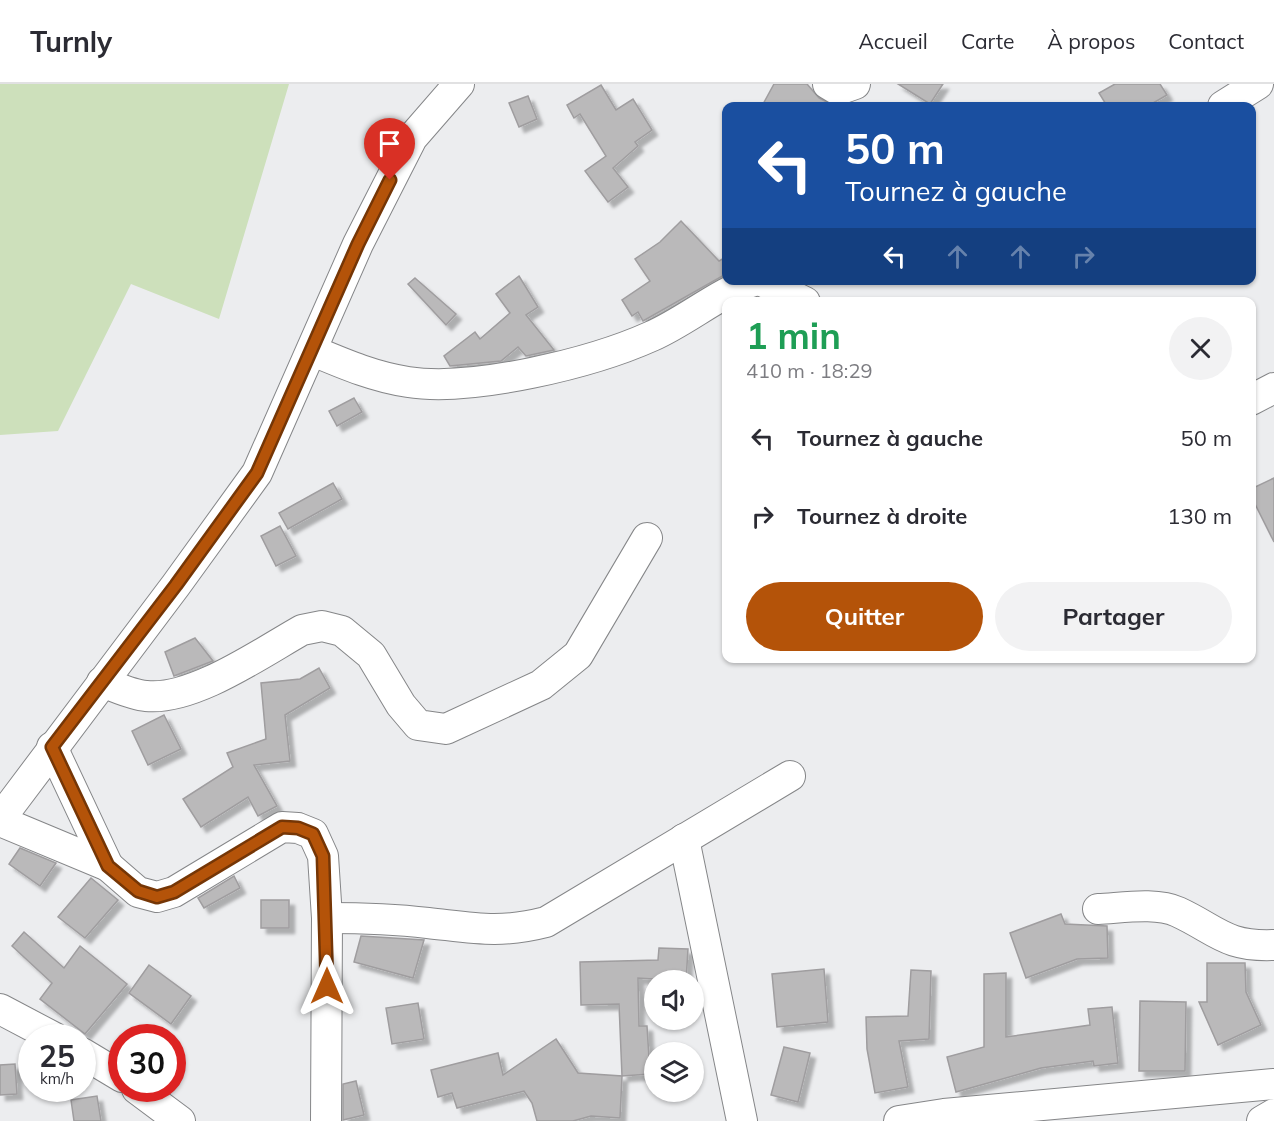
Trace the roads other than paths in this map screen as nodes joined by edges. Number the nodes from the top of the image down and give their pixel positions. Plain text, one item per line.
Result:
1 (459, 84) edge
2 (828, 84) edge
3 (855, 84) edge
4 (1258, 84) edge
5 (1229, 102) edge
6 (749, 285) edge
7 (769, 285) edge
8 (727, 297) edge
9 (795, 297) edge
10 (722, 299) edge
11 (313, 351) junction
12 (1274, 388) edge
13 (1256, 397) edge
14 (647, 538) dead end
15 (102, 682) junction
16 (52, 747) junction
17 (790, 776) dead end
18 (0, 820) edge
19 (684, 839) junction
20 (108, 866) junction
21 (1098, 909) dead end
22 (327, 918) junction
23 (1274, 945) edge
24 (0, 1009) edge
25 (28, 1024) edge
26 (1274, 1083) edge
27 (154, 1102) edge
28 (1274, 1114) edge
29 (180, 1121) edge
30 (326, 1121) edge
31 (742, 1121) edge
32 (899, 1121) edge
33 (1262, 1121) edge

1 - 11 street
2 - 3 street
4 - 5 street
6 - 8 street
7 - 9 street
10 - 11 street
11 - 15 street
12 - 13 street
14 - 15 street
15 - 16 street
16 - 18 street
16 - 20 street
17 - 19 street
18 - 20 street
19 - 22 street
19 - 31 street
20 - 22 street
21 - 23 street
22 - 30 street
24 - 25 street
26 - 32 street
27 - 29 street
28 - 33 street

